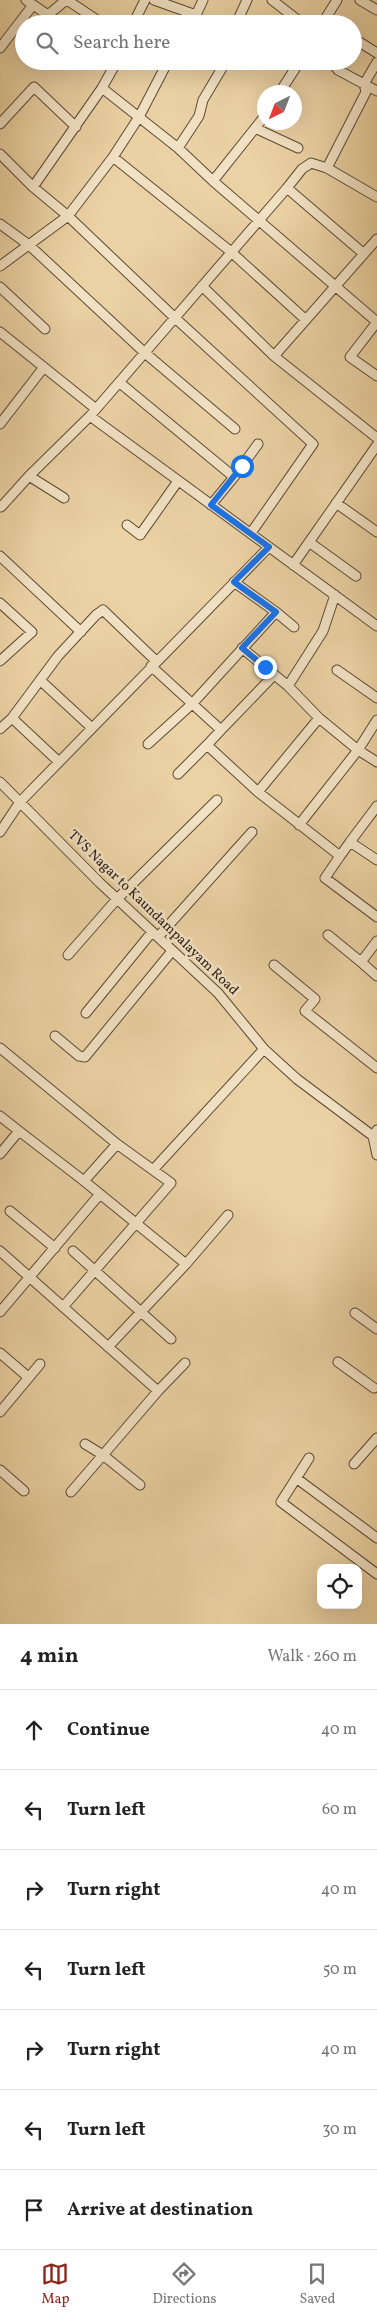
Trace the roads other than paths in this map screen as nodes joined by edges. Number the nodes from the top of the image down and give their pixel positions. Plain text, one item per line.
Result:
1 (66, 0) edge
2 (145, 0) edge
3 (154, 0) edge
4 (203, 0) edge
5 (247, 0) edge
6 (272, 0) edge
7 (337, 0) edge
8 (360, 0) edge
9 (30, 3) edge
10 (377, 10) edge
11 (22, 15) edge
12 (89, 15) edge
13 (138, 15) edge
14 (240, 15) edge
15 (291, 15) edge
16 (328, 15) edge
17 (15, 26) edge
18 (362, 44) edge
19 (0, 48) edge
20 (377, 53) edge
21 (377, 62) edge
22 (112, 70) edge
23 (163, 70) edge
24 (221, 70) edge
25 (294, 70) edge
26 (338, 70) edge
27 (364, 84) junction
28 (285, 85) edge
29 (102, 88) junction
30 (377, 91) edge
31 (139, 117) junction
32 (0, 124) edge
33 (76, 128) junction
34 (257, 129) edge
35 (259, 130) edge
36 (178, 148) junction
37 (298, 148) dead end
38 (0, 154) edge
39 (113, 156) junction
40 (327, 168) junction
41 (214, 181) junction
42 (32, 187) junction
43 (288, 188) junction
44 (377, 197) edge
45 (68, 216) junction
46 (260, 221) junction
47 (0, 224) edge
48 (377, 239) edge
49 (29, 245) junction
50 (230, 252) junction
51 (364, 254) junction
52 (0, 266) edge
53 (202, 286) junction
54 (0, 287) edge
55 (336, 287) junction
56 (174, 317) junction
57 (306, 320) junction
58 (377, 322) edge
59 (45, 330) dead end
60 (0, 332) edge
61 (145, 353) junction
62 (274, 356) junction
63 (44, 367) junction
64 (377, 376) edge
65 (120, 383) junction
66 (93, 412) junction
67 (0, 424) edge
68 (235, 429) dead end
69 (377, 438) edge
70 (258, 444) dead end
71 (377, 445) edge
72 (29, 476) junction
73 (234, 478) junction
74 (178, 481) junction
75 (64, 498) dead end
76 (336, 503) junction
77 (211, 505) junction
78 (0, 507) edge
79 (127, 525) dead end
80 (377, 532) edge
81 (251, 533) junction
82 (309, 542) junction
83 (269, 547) junction
84 (0, 556) edge
85 (293, 565) junction
86 (356, 576) dead end
87 (234, 582) junction
88 (335, 595) junction
89 (0, 602) edge
90 (276, 612) junction
91 (377, 626) edge
92 (294, 627) dead end
93 (81, 632) junction
94 (242, 648) junction
95 (0, 661) edge
96 (154, 663) junction
97 (337, 670) dead end
98 (274, 675) junction
99 (40, 680) junction
100 (288, 686) junction
101 (377, 698) edge
102 (192, 704) junction
103 (12, 718) junction
104 (319, 718) junction
105 (377, 720) edge
106 (92, 728) junction
107 (0, 729) edge
108 (220, 730) junction
109 (148, 744) dead end
110 (206, 745) junction
111 (358, 750) junction
112 (58, 762) junction
113 (377, 762) edge
114 (178, 774) dead end
115 (0, 782) edge
116 (258, 792) junction
117 (217, 800) dead end
118 (20, 802) junction
119 (377, 806) edge
120 (299, 825) junction
121 (0, 832) edge
122 (252, 832) dead end
123 (350, 842) junction
124 (340, 856) junction
125 (377, 860) edge
126 (117, 899) junction
127 (377, 917) edge
128 (155, 935) junction
129 (328, 936) dead end
130 (377, 941) edge
131 (172, 951) junction
132 (68, 955) dead end
133 (361, 962) junction
134 (274, 965) dead end
135 (377, 976) edge
136 (86, 1013) dead end
137 (55, 1036) dead end
138 (0, 1048) edge
139 (264, 1049) junction
140 (377, 1068) edge
141 (0, 1116) edge
142 (19, 1132) junction
143 (376, 1135) edge
144 (117, 1144) junction
145 (0, 1154) edge
146 (377, 1155) edge
147 (153, 1170) junction
148 (84, 1181) junction
149 (100, 1194) junction
150 (10, 1211) dead end
151 (228, 1216) dead end
152 (136, 1222) junction
153 (54, 1248) junction
154 (73, 1251) dead end
155 (1, 1253) edge
156 (186, 1264) junction
157 (95, 1271) junction
158 (30, 1277) junction
159 (63, 1307) junction
160 (0, 1312) edge
161 (140, 1312) junction
162 (355, 1313) dead end
163 (377, 1329) edge
164 (171, 1339) dead end
165 (108, 1347) junction
166 (0, 1353) edge
167 (338, 1362) dead end
168 (185, 1363) dead end
169 (40, 1364) dead end
170 (28, 1377) junction
171 (376, 1388) edge
172 (158, 1391) junction
173 (0, 1412) edge
174 (377, 1438) edge
175 (86, 1444) dead end
176 (103, 1455) junction
177 (309, 1458) dead end
178 (354, 1464) dead end
179 (0, 1470) edge
180 (296, 1478) junction
181 (140, 1485) dead end
182 (24, 1491) dead end
183 (71, 1492) dead end
184 (377, 1538) edge
185 (377, 1574) edge

1 - 9 street
1 - 12 street
2 - 13 street
3 - 4 street
5 - 14 street
6 - 15 street
7 - 16 street
8 - 10 street
9 - 11 street
17 - 19 street
18 - 20 street
21 - 27 street
22 - 29 street
23 - 31 street
24 - 36 street
25 - 28 street
26 - 27 street
27 - 30 street
27 - 40 street
29 - 31 street
29 - 33 street
31 - 36 street
31 - 39 street
32 - 33 street
33 - 42 street
34 - 41 street
35 - 37 street
36 - 41 street
38 - 42 street
39 - 45 street
39 - 50 street
40 - 43 street
40 - 44 street
41 - 46 street
42 - 45 street
43 - 46 street
43 - 51 street
45 - 49 street
45 - 56 street
46 - 50 street
46 - 55 street
47 - 49 street
48 - 51 street
49 - 52 street
49 - 61 street
50 - 53 street
50 - 57 street
51 - 55 street
53 - 56 street
53 - 62 street
54 - 59 street
55 - 57 street
55 - 58 street
56 - 61 street
56 - 81 street
57 - 62 street
58 - 64 street
60 - 63 street
61 - 65 street
61 - 68 street
62 - 69 street
63 - 66 street
63 - 67 street
65 - 66 street
65 - 73 street
66 - 72 street
66 - 74 street
70 - 73 street
71 - 76 street
72 - 75 street
72 - 78 street
73 - 77 street
74 - 77 street
74 - 79 street
76 - 80 street
76 - 82 street
77 - 81 street
81 - 83 street
82 - 85 street
82 - 86 street
83 - 85 street
83 - 87 street
84 - 93 street
85 - 88 street
87 - 90 street
87 - 96 street
88 - 91 street
88 - 100 street
89 - 95 street
90 - 92 street
90 - 94 street
93 - 96 street
93 - 99 street
94 - 98 street
94 - 102 street
96 - 102 street
96 - 106 street
97 - 101 street
98 - 100 street
98 - 108 street
99 - 103 street
99 - 106 street
100 - 104 street
102 - 108 street
102 - 109 street
103 - 107 street
103 - 112 street
104 - 111 street
104 - 116 street
105 - 111 street
106 - 112 street
108 - 110 street
110 - 114 street
110 - 116 street
111 - 113 street
111 - 120 street
112 - 118 street
115 - 118 street, TVS Nagar to Kaundampalayam Road
116 - 120 street
117 - 126 street
118 - 121 street
118 - 126 street, TVS Nagar to Kaundampalayam Road
119 - 123 street
120 - 124 street
122 - 128 street
123 - 124 street
123 - 125 street
124 - 127 street
126 - 128 street, TVS Nagar to Kaundampalayam Road
126 - 132 street
128 - 131 street, TVS Nagar to Kaundampalayam Road
128 - 136 street
129 - 133 street
130 - 133 street
131 - 137 street
131 - 139 street, TVS Nagar to Kaundampalayam Road
133 - 135 street
134 - 140 street
138 - 144 street
139 - 143 street, TVS Nagar to Kaundampalayam Road
139 - 147 street
141 - 142 street
142 - 145 street
142 - 148 street
143 - 146 street
144 - 147 street
144 - 148 street
147 - 152 street
148 - 149 street
149 - 152 street
149 - 153 street
150 - 153 street
151 - 156 street
152 - 156 street
152 - 157 street
153 - 158 street
154 - 157 street
155 - 158 street
156 - 161 street
157 - 159 street
157 - 161 street
158 - 159 street
158 - 160 street
159 - 165 street
161 - 164 street
161 - 165 street
162 - 163 street
165 - 172 street
166 - 170 street
167 - 171 street
168 - 172 street
169 - 170 street
170 - 173 street
172 - 176 street
174 - 178 street
175 - 176 street
176 - 181 street
176 - 183 street
177 - 180 street
179 - 182 street
180 - 184 street
180 - 185 street

